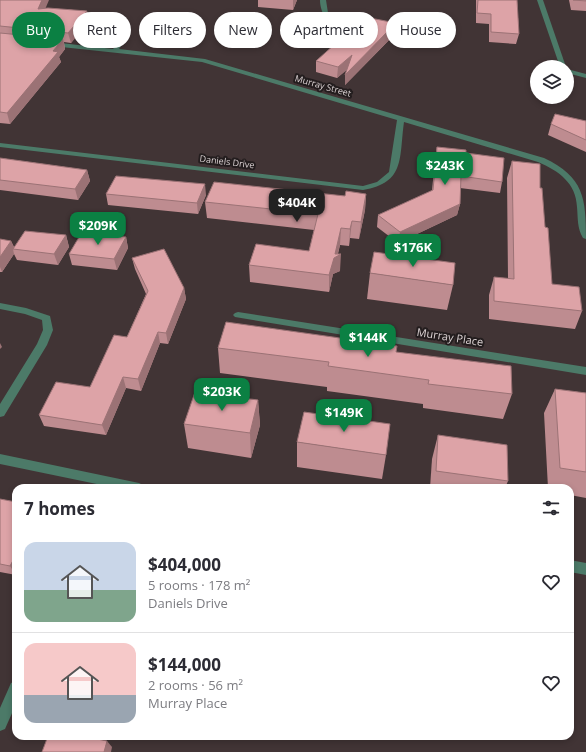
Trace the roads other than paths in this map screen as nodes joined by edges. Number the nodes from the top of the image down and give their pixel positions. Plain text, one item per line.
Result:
1 (323, 0) edge
2 (540, 0) edge
3 (324, 12) edge
4 (65, 46) edge
5 (114, 50) joint
6 (561, 60) edge
7 (574, 73) edge
8 (586, 76) edge
9 (401, 118) junction
10 (0, 145) edge
11 (586, 236) edge
12 (0, 306) edge
13 (238, 315) dead end
14 (586, 371) edge
15 (0, 413) edge
16 (0, 459) edge
17 (101, 484) edge
18 (574, 567) edge
19 (586, 569) edge
20 (12, 697) edge
21 (0, 724) edge

1 - 3 street
2 - 6 street
4 - 5 street, Murray Street
5 - 9 street, Murray Street
7 - 8 street
9 - 10 street, Daniels Drive
9 - 11 street, Murray Street
12 - 15 street
13 - 14 street, Murray Place
16 - 17 street
18 - 19 street
20 - 21 street

